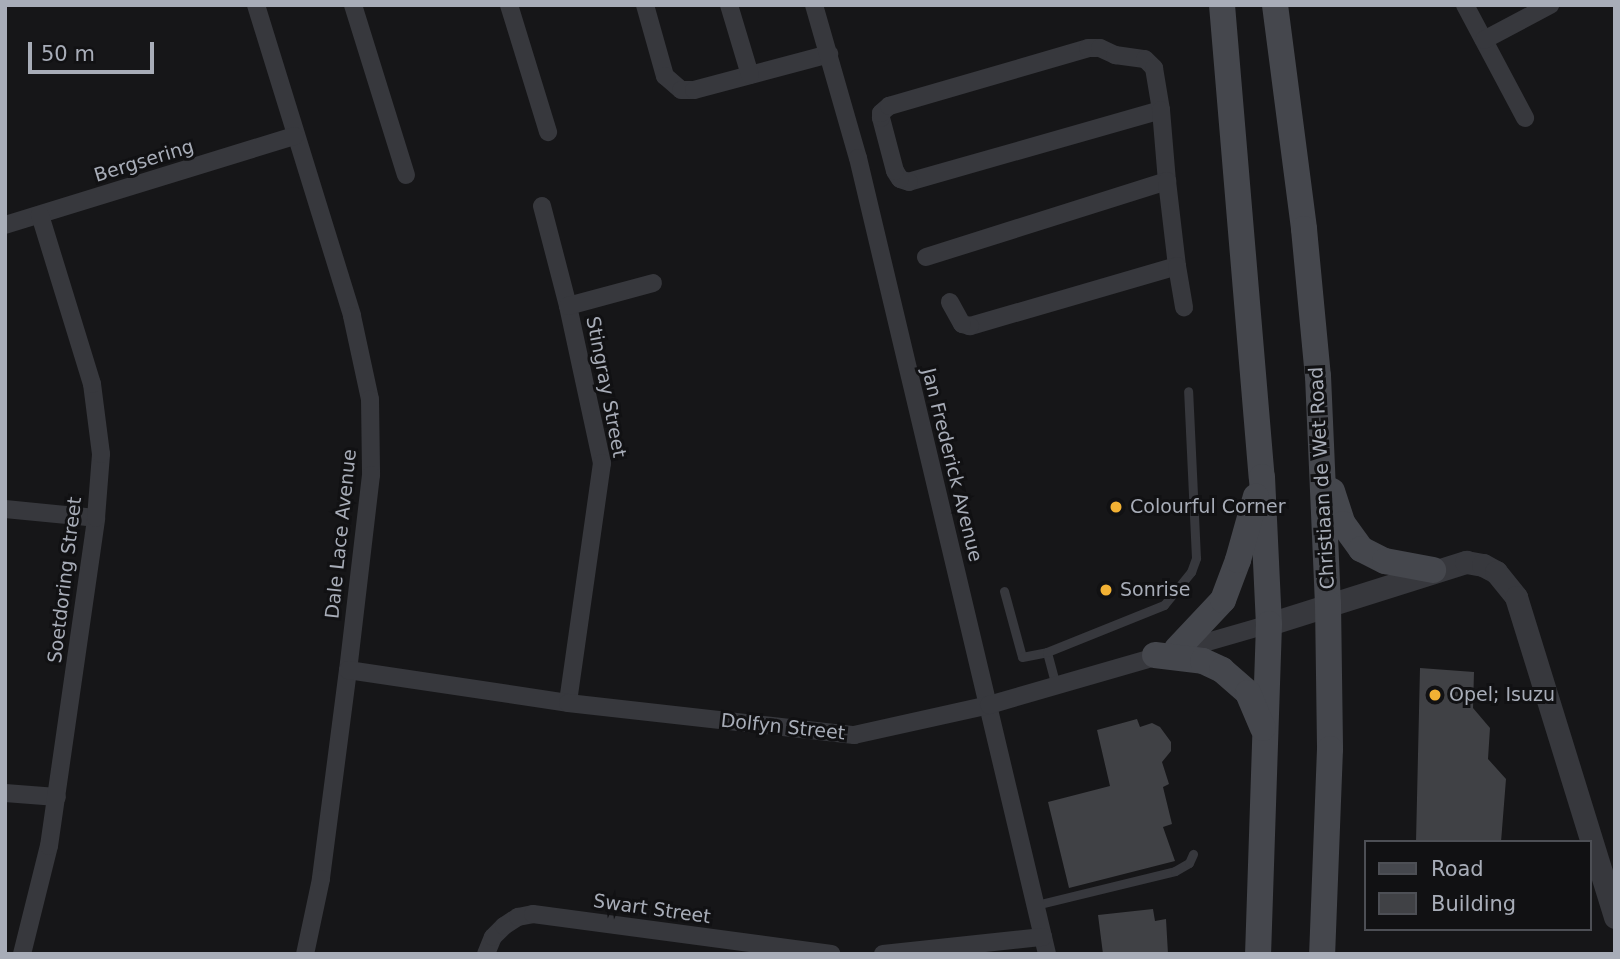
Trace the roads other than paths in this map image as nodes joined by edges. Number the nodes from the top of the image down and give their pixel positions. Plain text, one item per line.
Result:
1 (256, 5) edge
2 (353, 5) edge
3 (509, 5) edge
4 (645, 5) edge
5 (729, 5) edge
6 (814, 5) edge
7 (1222, 5) edge
8 (1275, 5) edge
9 (1465, 5) edge
10 (1550, 5) edge
11 (1484, 40) junction
12 (829, 54) junction
13 (750, 75) junction
14 (1161, 110) junction
15 (1525, 118) dead end
16 (548, 132) dead end
17 (295, 136) junction
18 (406, 175) dead end
19 (1167, 181) junction
20 (542, 206) dead end
21 (40, 215) junction
22 (5, 225) edge
23 (926, 257) dead end
24 (1177, 266) junction
25 (653, 283) dead end
26 (950, 302) dead end
27 (568, 306) junction
28 (1184, 307) dead end
29 (1188, 391) dead end
30 (1321, 446) junction
31 (1262, 477) junction
32 (5, 509) edge
33 (96, 518) junction
34 (1433, 570) junction
35 (1004, 591) dead end
36 (1328, 603) junction
37 (1269, 624) junction
38 (1047, 652) junction
39 (1166, 652) junction
40 (348, 670) junction
41 (1056, 686) junction
42 (568, 703) junction
43 (989, 705) junction
44 (1267, 736) junction
45 (5, 793) edge
46 (57, 797) junction
47 (1591, 840) edge
48 (1592, 843) edge
49 (1193, 855) dead end
50 (1036, 905) junction
51 (1615, 917) edge
52 (1045, 945) edge
53 (22, 954) edge
54 (305, 954) edge
55 (486, 954) edge
56 (831, 954) edge
57 (883, 954) edge
58 (1258, 954) edge
59 (1324, 954) edge

1 - 17 street, Dale Lace Avenue
2 - 18 street
3 - 16 street
4 - 13 street
5 - 13 street
6 - 12 street, Jan Frederick Avenue
7 - 31 main road
8 - 30 main road, Christiaan de Wet Road
9 - 11 street
10 - 11 street
11 - 15 street
12 - 13 street
12 - 43 street, Jan Frederick Avenue
14 - 14 street
14 - 19 street
17 - 21 street, Bergsering
17 - 40 street, Dale Lace Avenue
19 - 23 street
19 - 24 street
20 - 27 street, Stingray Street
21 - 22 street, Bergsering
21 - 33 street, Soetdoring Street
24 - 26 street
24 - 28 street
25 - 27 street
27 - 42 street, Stingray Street
29 - 38 lane
30 - 34 main road
30 - 36 main road, Christiaan de Wet Road
31 - 37 main road
31 - 39 main road
32 - 33 street
33 - 46 street, Soetdoring Street
34 - 36 street, Dolfyn Street
34 - 47 street, Dolfyn Street
35 - 38 lane
36 - 37 street, Dolfyn Street
36 - 59 main road, Christiaan de Wet Road
37 - 39 street, Dolfyn Street
37 - 44 main road
38 - 41 lane
39 - 41 street, Dolfyn Street
39 - 44 main road
40 - 42 street, Dolfyn Street
40 - 54 street, Dale Lace Avenue
41 - 43 street, Dolfyn Street
42 - 43 street, Dolfyn Street
43 - 50 street, Jan Frederick Avenue
44 - 58 main road
45 - 46 street
46 - 53 street, Soetdoring Street
48 - 51 street, Dolfyn Street
49 - 50 lane
50 - 52 street, Jan Frederick Avenue
52 - 57 street
55 - 56 street, Swart Street

